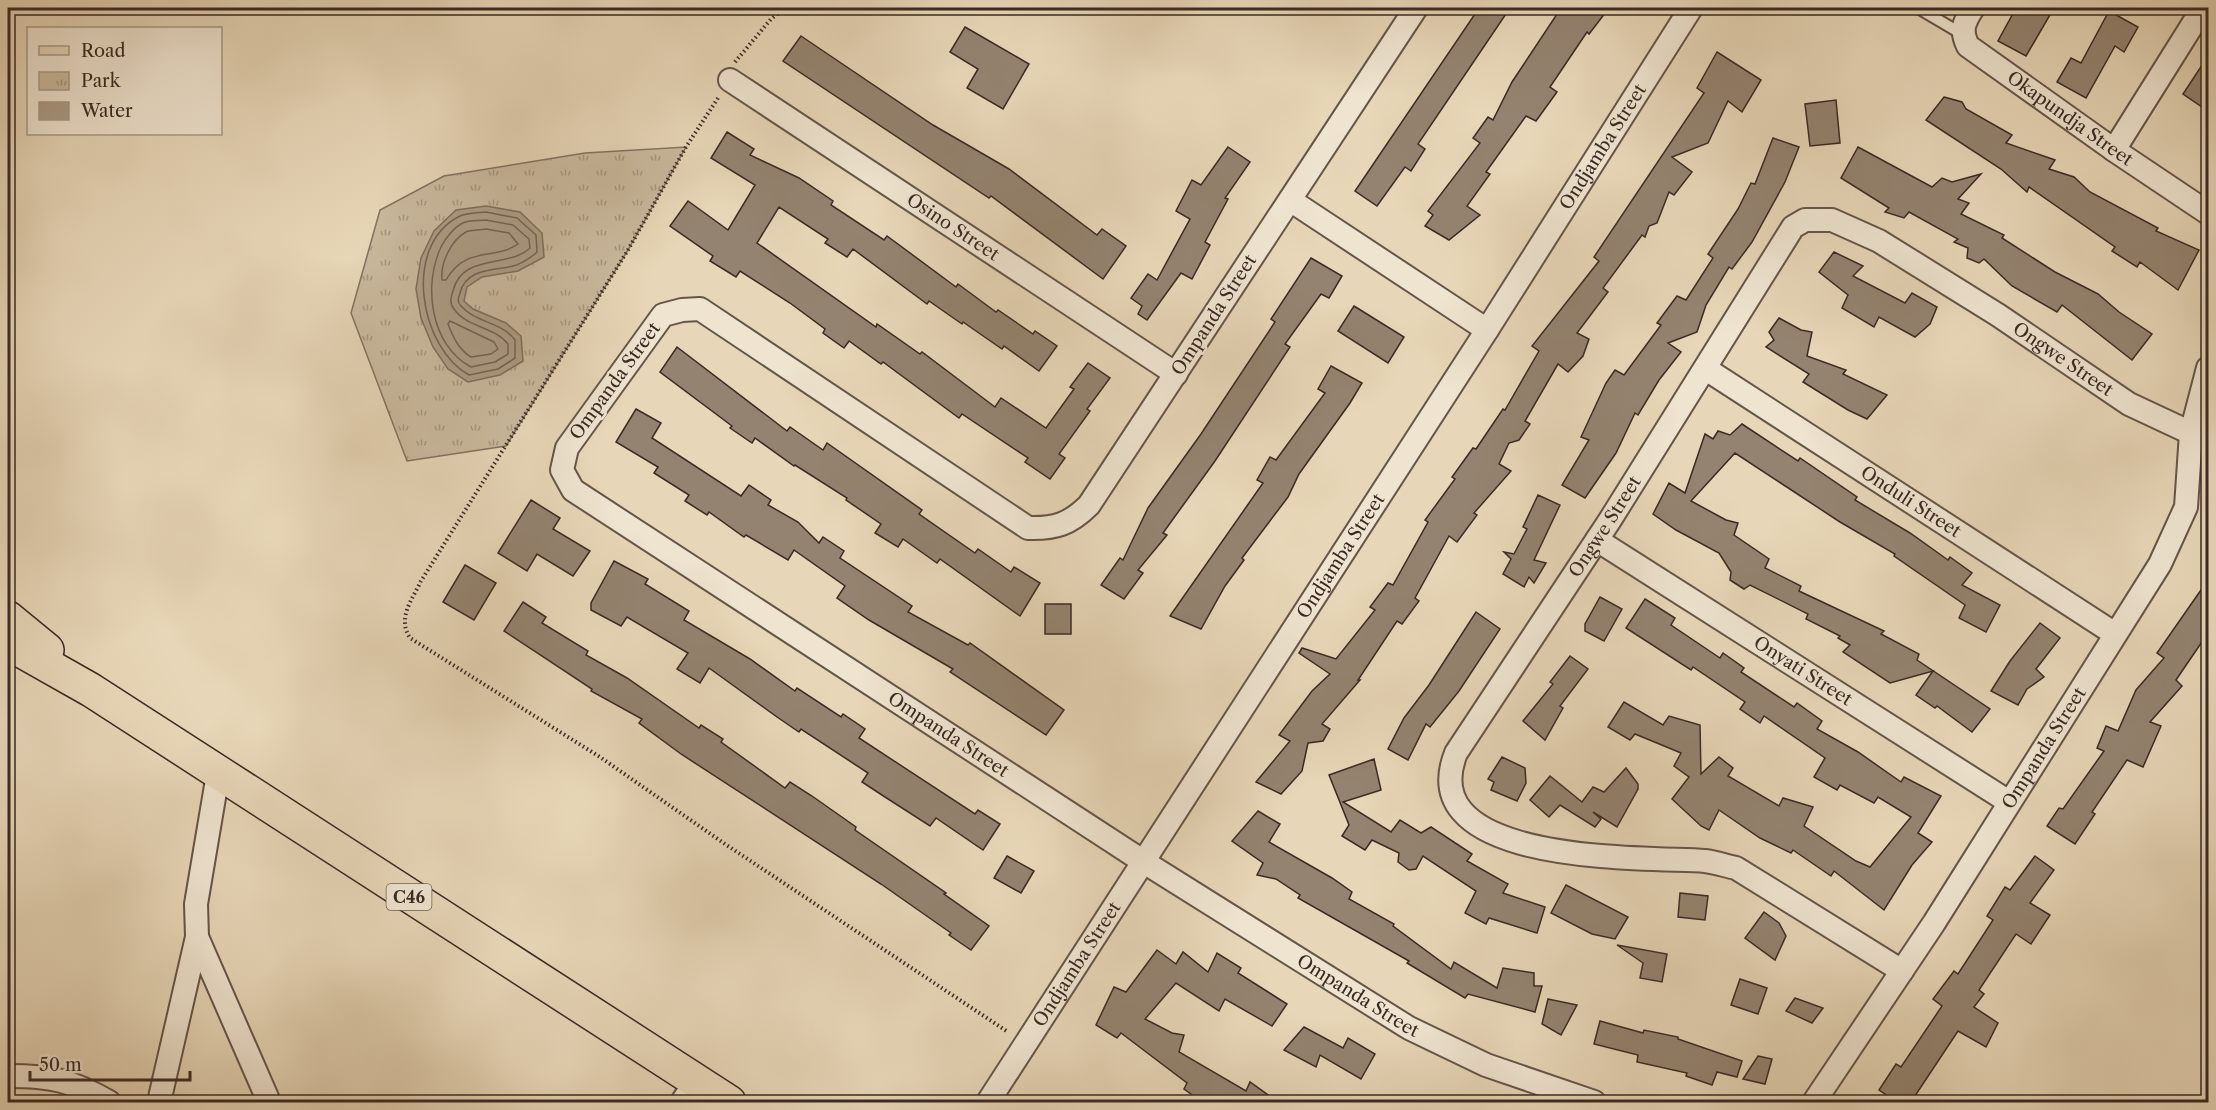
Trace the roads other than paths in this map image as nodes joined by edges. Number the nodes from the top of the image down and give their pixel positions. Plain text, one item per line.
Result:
1 (1416, 8) edge
2 (1691, 8) edge
3 (1918, 8) edge
4 (1973, 8) edge
5 (2203, 8) edge
6 (1962, 34) junction
7 (730, 80) road end
8 (2114, 150) junction
9 (1290, 200) junction
10 (2208, 213) edge
11 (1487, 330) junction
12 (2208, 368) edge
13 (1706, 369) junction
14 (1176, 374) junction
15 (2192, 433) junction
16 (1597, 540) junction
17 (8, 618) edge
18 (2115, 634) junction
19 (8, 643) edge
20 (91, 690) junction
21 (218, 774) junction
22 (2009, 802) junction
23 (1144, 862) junction
24 (197, 937) junction
25 (1902, 971) junction
26 (8, 1076) edge
27 (689, 1092) edge
28 (109, 1102) edge
29 (159, 1102) edge
30 (269, 1102) edge
31 (729, 1102) edge
32 (988, 1102) edge
33 (1594, 1102) edge
34 (1814, 1102) edge

1 - 9 street, Ompanda Street
2 - 11 street, Ondjamba Street
3 - 6 lane
4 - 6 street
5 - 8 street
6 - 8 street, Okapundja Street
7 - 14 street, Osino Street
8 - 10 street, Okapundja Street
9 - 11 street
9 - 14 street, Ompanda Street
11 - 23 street, Ondjamba Street
12 - 15 street, Ompanda Street
13 - 15 street, Ongwe Street
13 - 16 street, Ongwe Street
13 - 18 street, Onduli Street
14 - 23 street, Ompanda Street
15 - 18 street, Ompanda Street
16 - 22 street, Onyati Street
16 - 25 street, Ongwe Street
17 - 20 main road, C46
18 - 22 street, Ompanda Street
19 - 20 main road, C46
20 - 21 main road, C46
21 - 24 street
21 - 27 main road, C46
22 - 25 street, Ompanda Street
23 - 32 street, Ondjamba Street
23 - 33 street, Ompanda Street
24 - 29 street
24 - 30 street
25 - 34 street, Ompanda Street
26 - 28 street
27 - 31 main road, C46

